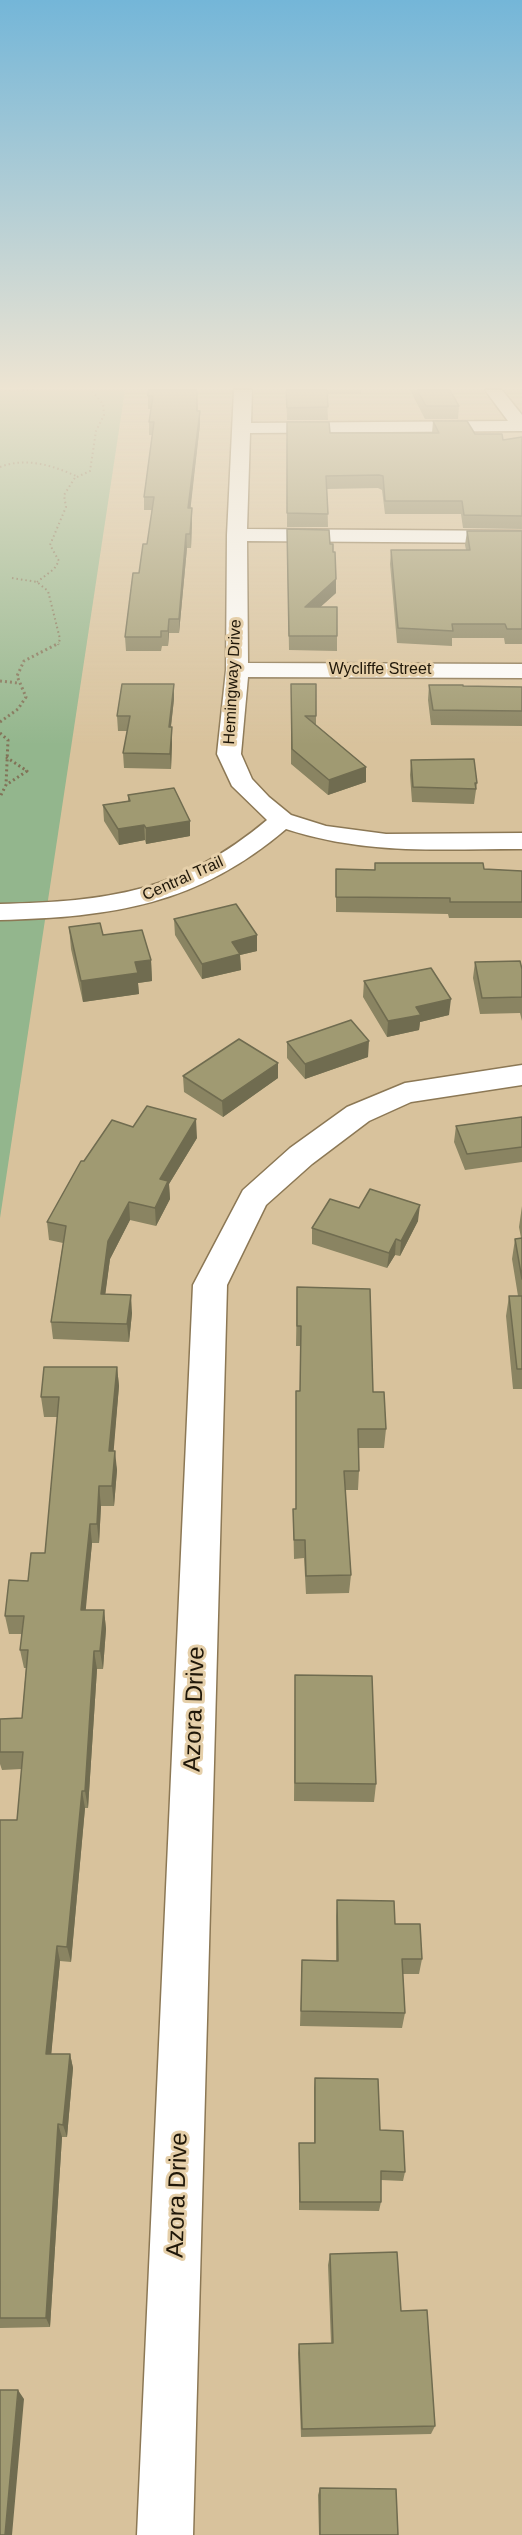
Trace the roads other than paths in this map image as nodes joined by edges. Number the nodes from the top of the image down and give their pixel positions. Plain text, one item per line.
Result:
1 (238, 508) edge
2 (237, 535) junction
3 (522, 537) edge
4 (237, 670) junction
5 (522, 671) edge
6 (282, 820) junction
7 (522, 841) edge
8 (0, 912) edge
9 (522, 1075) edge
10 (165, 2535) edge

1 - 2 street, Hemingway Drive
2 - 3 street
2 - 4 street, Hemingway Drive
4 - 5 street, Wycliffe Street
4 - 6 street, Hemingway Drive
6 - 7 street, Hemingway Drive
6 - 8 street, Central Trail
9 - 10 street, Azora Drive

